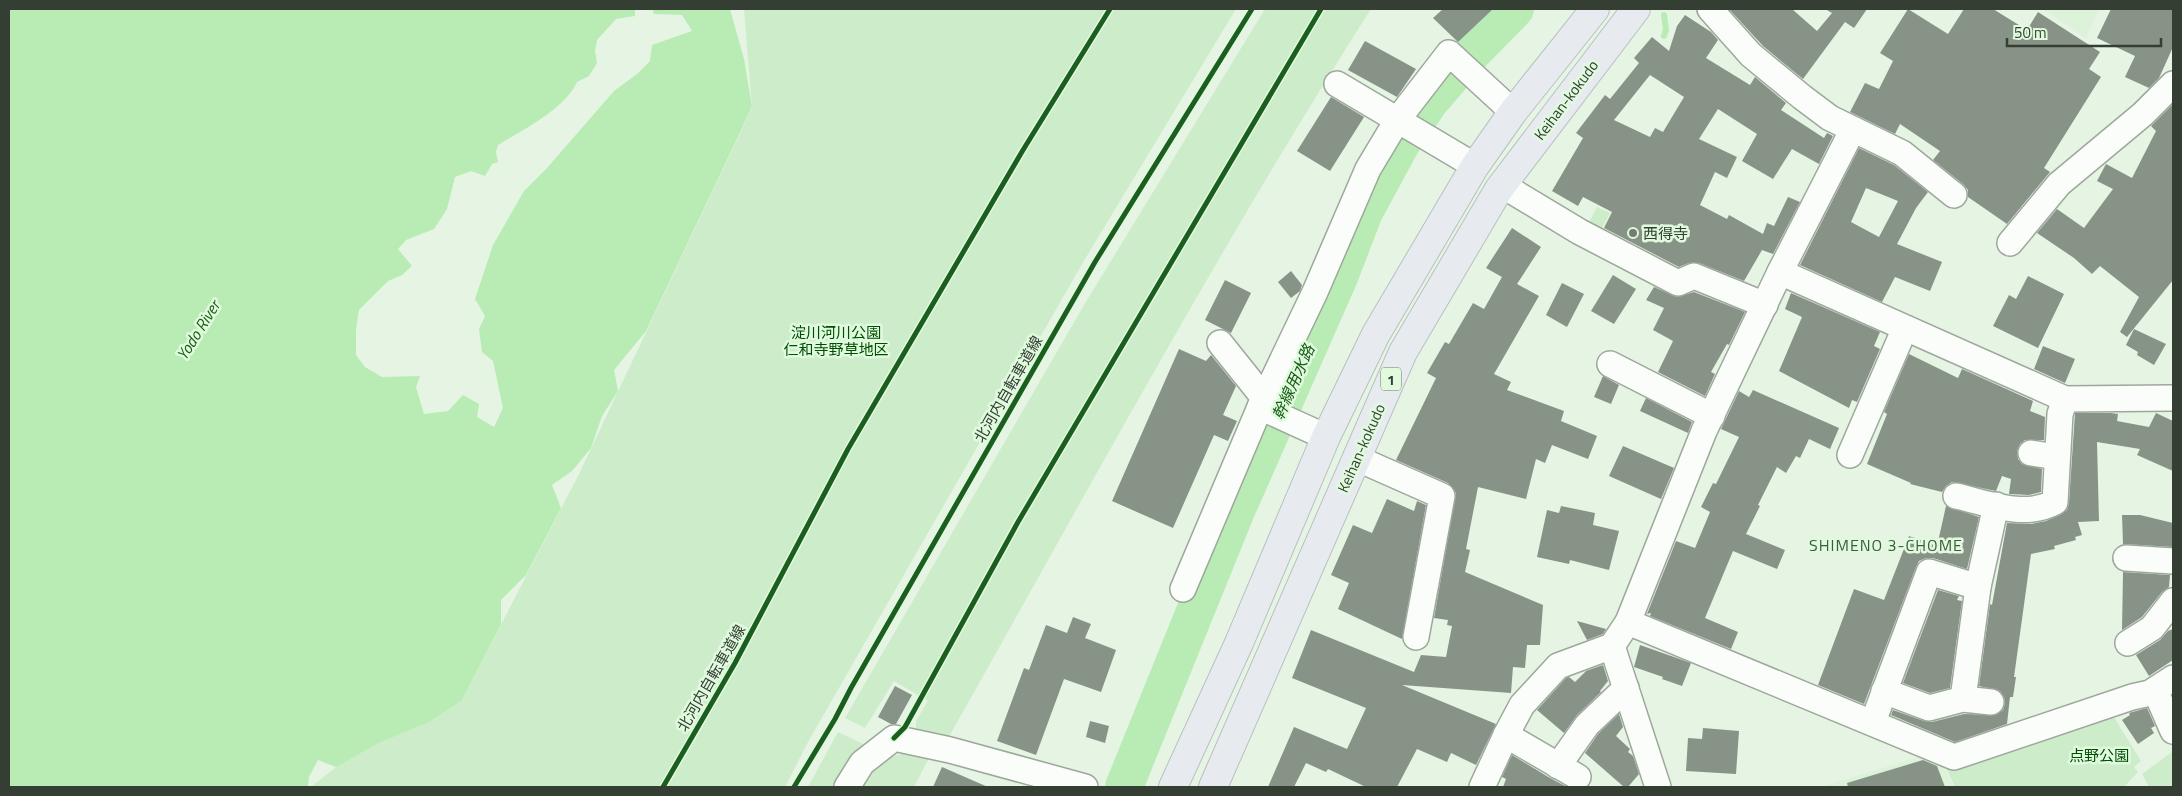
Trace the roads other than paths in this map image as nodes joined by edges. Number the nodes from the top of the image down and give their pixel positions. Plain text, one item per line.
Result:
1 (1595, 9) edge
2 (1636, 9) edge
3 (1710, 9) edge
4 (1337, 84) dead end
5 (2173, 84) edge
6 (1513, 112) junction
7 (1398, 119) junction
8 (1852, 130) junction
9 (1475, 166) junction
10 (1502, 185) junction
11 (1954, 195) dead end
12 (2010, 243) dead end
13 (1780, 272) junction
14 (1765, 305) junction
15 (1905, 328) junction
16 (1220, 342) dead end
17 (1610, 364) dead end
18 (2173, 398) edge
19 (2065, 399) junction
20 (1262, 402) junction
21 (1712, 416) junction
22 (1314, 432) junction
23 (2031, 453) dead end
24 (1850, 455) dead end
25 (2057, 457) junction
26 (1356, 458) junction
27 (1956, 496) dead end
28 (1996, 505) junction
29 (2126, 558) dead end
30 (2173, 561) edge
31 (1978, 587) junction
32 (1183, 589) dead end
33 (2173, 601) edge
34 (1628, 622) junction
35 (1416, 637) dead end
36 (2128, 643) dead end
37 (1612, 646) junction
38 (2164, 684) edge
39 (1626, 688) junction
40 (1884, 692) junction
41 (1963, 699) junction
42 (1991, 702) dead end
43 (1873, 722) junction
44 (2173, 731) edge
45 (1506, 735) junction
46 (847, 787) edge
47 (1085, 787) edge
48 (1173, 787) edge
49 (1213, 787) edge
50 (1482, 787) edge
51 (1658, 787) edge

1 - 6 highway, 1
2 - 10 highway, Keihan-kokudo / 1
3 - 8 street
4 - 7 street
5 - 12 street
6 - 7 street
6 - 9 highway, 1
7 - 9 street
7 - 20 street
8 - 11 street
8 - 13 street
9 - 22 highway, 1
10 - 14 street
10 - 26 highway, Keihan-kokudo / 1
13 - 14 street
13 - 15 street
14 - 21 street
15 - 19 street
15 - 24 street
16 - 20 street
17 - 21 street
18 - 19 street
19 - 25 street
20 - 22 street
20 - 32 street
21 - 34 street
22 - 48 highway, 1
23 - 25 street
25 - 28 street
26 - 35 street
26 - 49 highway, Keihan-kokudo / 1
27 - 28 street
28 - 31 street
29 - 30 street
31 - 40 street
31 - 41 street
33 - 36 street
34 - 37 street
34 - 43 street
37 - 39 street
37 - 45 street
38 - 43 street
38 - 44 street
39 - 45 street
39 - 51 street
40 - 41 street
40 - 43 street
41 - 42 street
45 - 50 street
46 - 47 street

